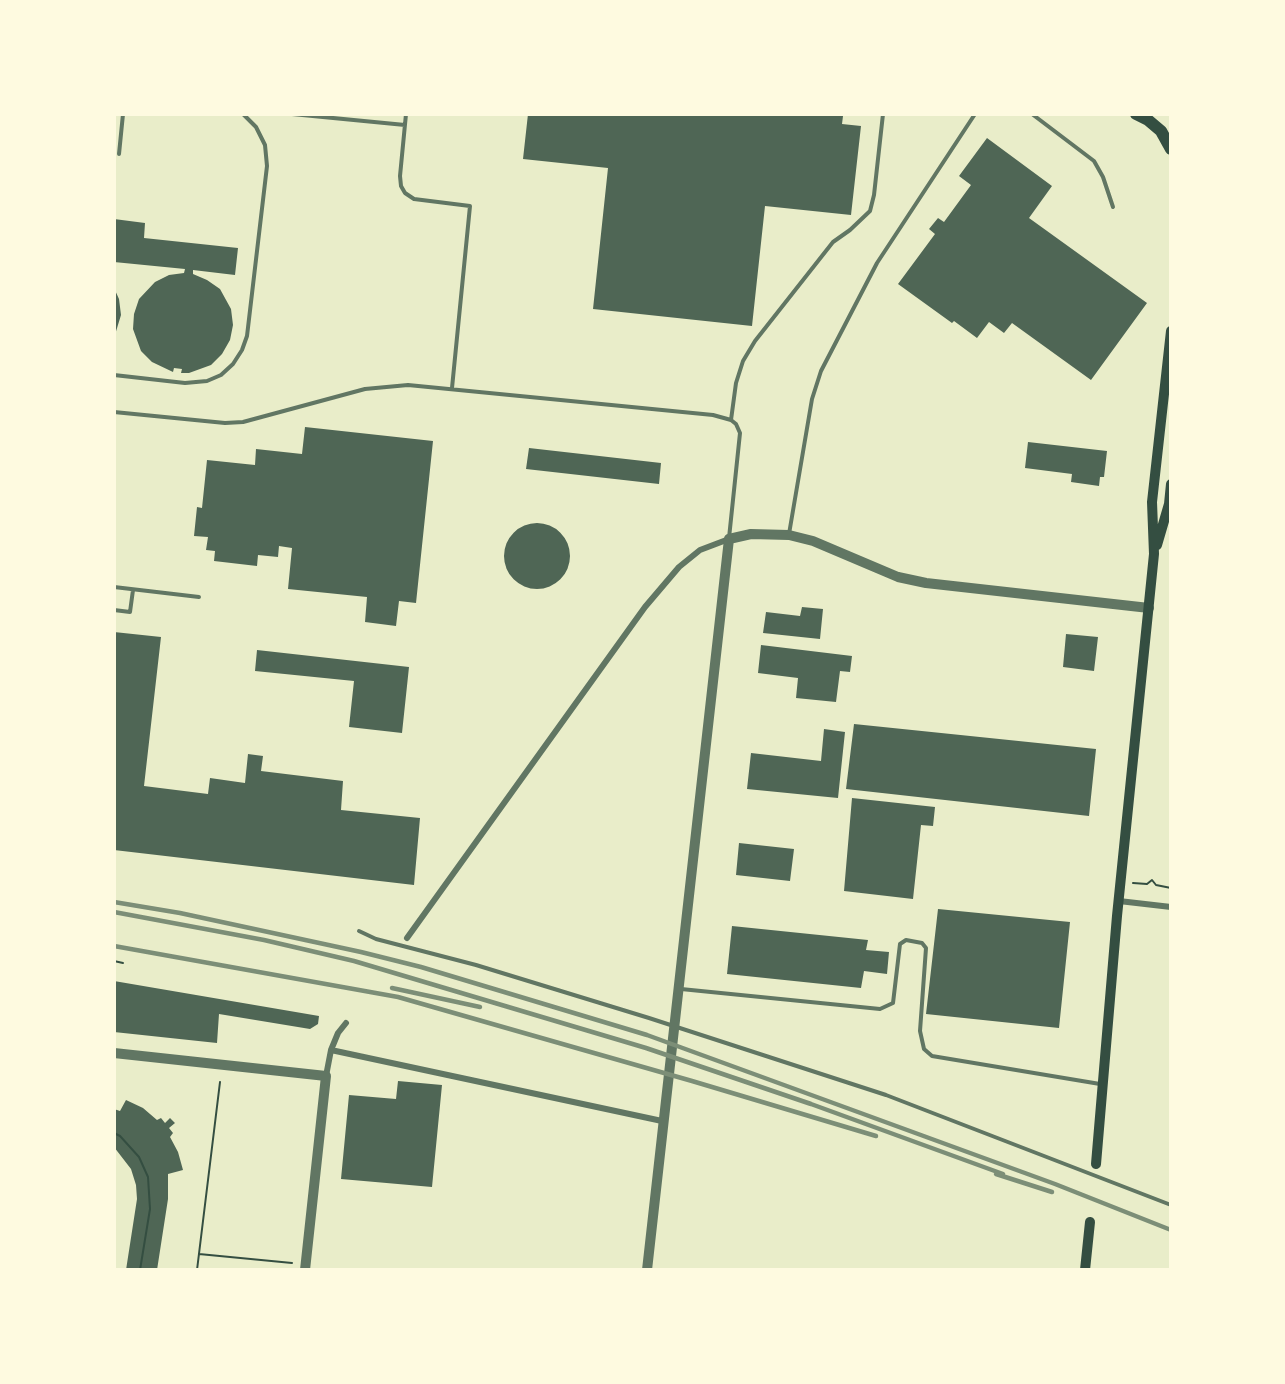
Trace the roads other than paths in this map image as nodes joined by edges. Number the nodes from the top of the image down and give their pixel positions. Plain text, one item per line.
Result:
1 (123, 114) edge
2 (243, 114) edge
3 (292, 114) edge
4 (406, 114) edge
5 (884, 114) edge
6 (975, 114) edge
7 (1032, 114) edge
8 (1136, 114) edge
9 (405, 125) junction
10 (1171, 149) edge
11 (119, 154) dead end
12 (1113, 207) dead end
13 (1171, 331) edge
14 (114, 375) edge
15 (452, 388) junction
16 (114, 412) edge
17 (731, 420) junction
18 (1171, 484) edge
19 (1152, 502) junction
20 (1169, 504) junction
21 (789, 535) junction
22 (729, 538) junction
23 (1154, 554) junction
24 (114, 587) edge
25 (133, 590) junction
26 (200, 597) dead end
27 (1149, 608) junction
28 (114, 610) edge
29 (1119, 901) junction
30 (1171, 908) edge
31 (359, 931) dead end
32 (407, 938) dead end
33 (677, 988) junction
34 (346, 1023) dead end
35 (331, 1050) junction
36 (114, 1053) edge
37 (326, 1076) junction
38 (1104, 1085) junction
39 (662, 1121) junction
40 (1096, 1164) dead end
41 (1171, 1204) edge
42 (1090, 1222) dead end
43 (305, 1270) edge
44 (647, 1270) edge
45 (1085, 1270) edge

1 - 11 lane
2 - 14 lane
3 - 9 lane
4 - 9 lane
5 - 17 lane
6 - 21 lane
7 - 12 lane
8 - 10 main road
9 - 15 lane
13 - 19 main road
15 - 16 lane
15 - 17 lane
17 - 22 lane
18 - 20 main road
19 - 20 lane
19 - 23 main road
20 - 23 main road
21 - 22 street
21 - 27 street
22 - 32 street
22 - 33 street
23 - 27 main road
24 - 25 lane
25 - 26 lane
25 - 28 lane
27 - 29 main road
29 - 30 street
29 - 38 main road
31 - 41 lane
33 - 38 lane
33 - 39 street
34 - 35 street
35 - 37 street
35 - 39 street
36 - 37 street
37 - 43 street
38 - 40 main road
39 - 44 street
42 - 45 main road

